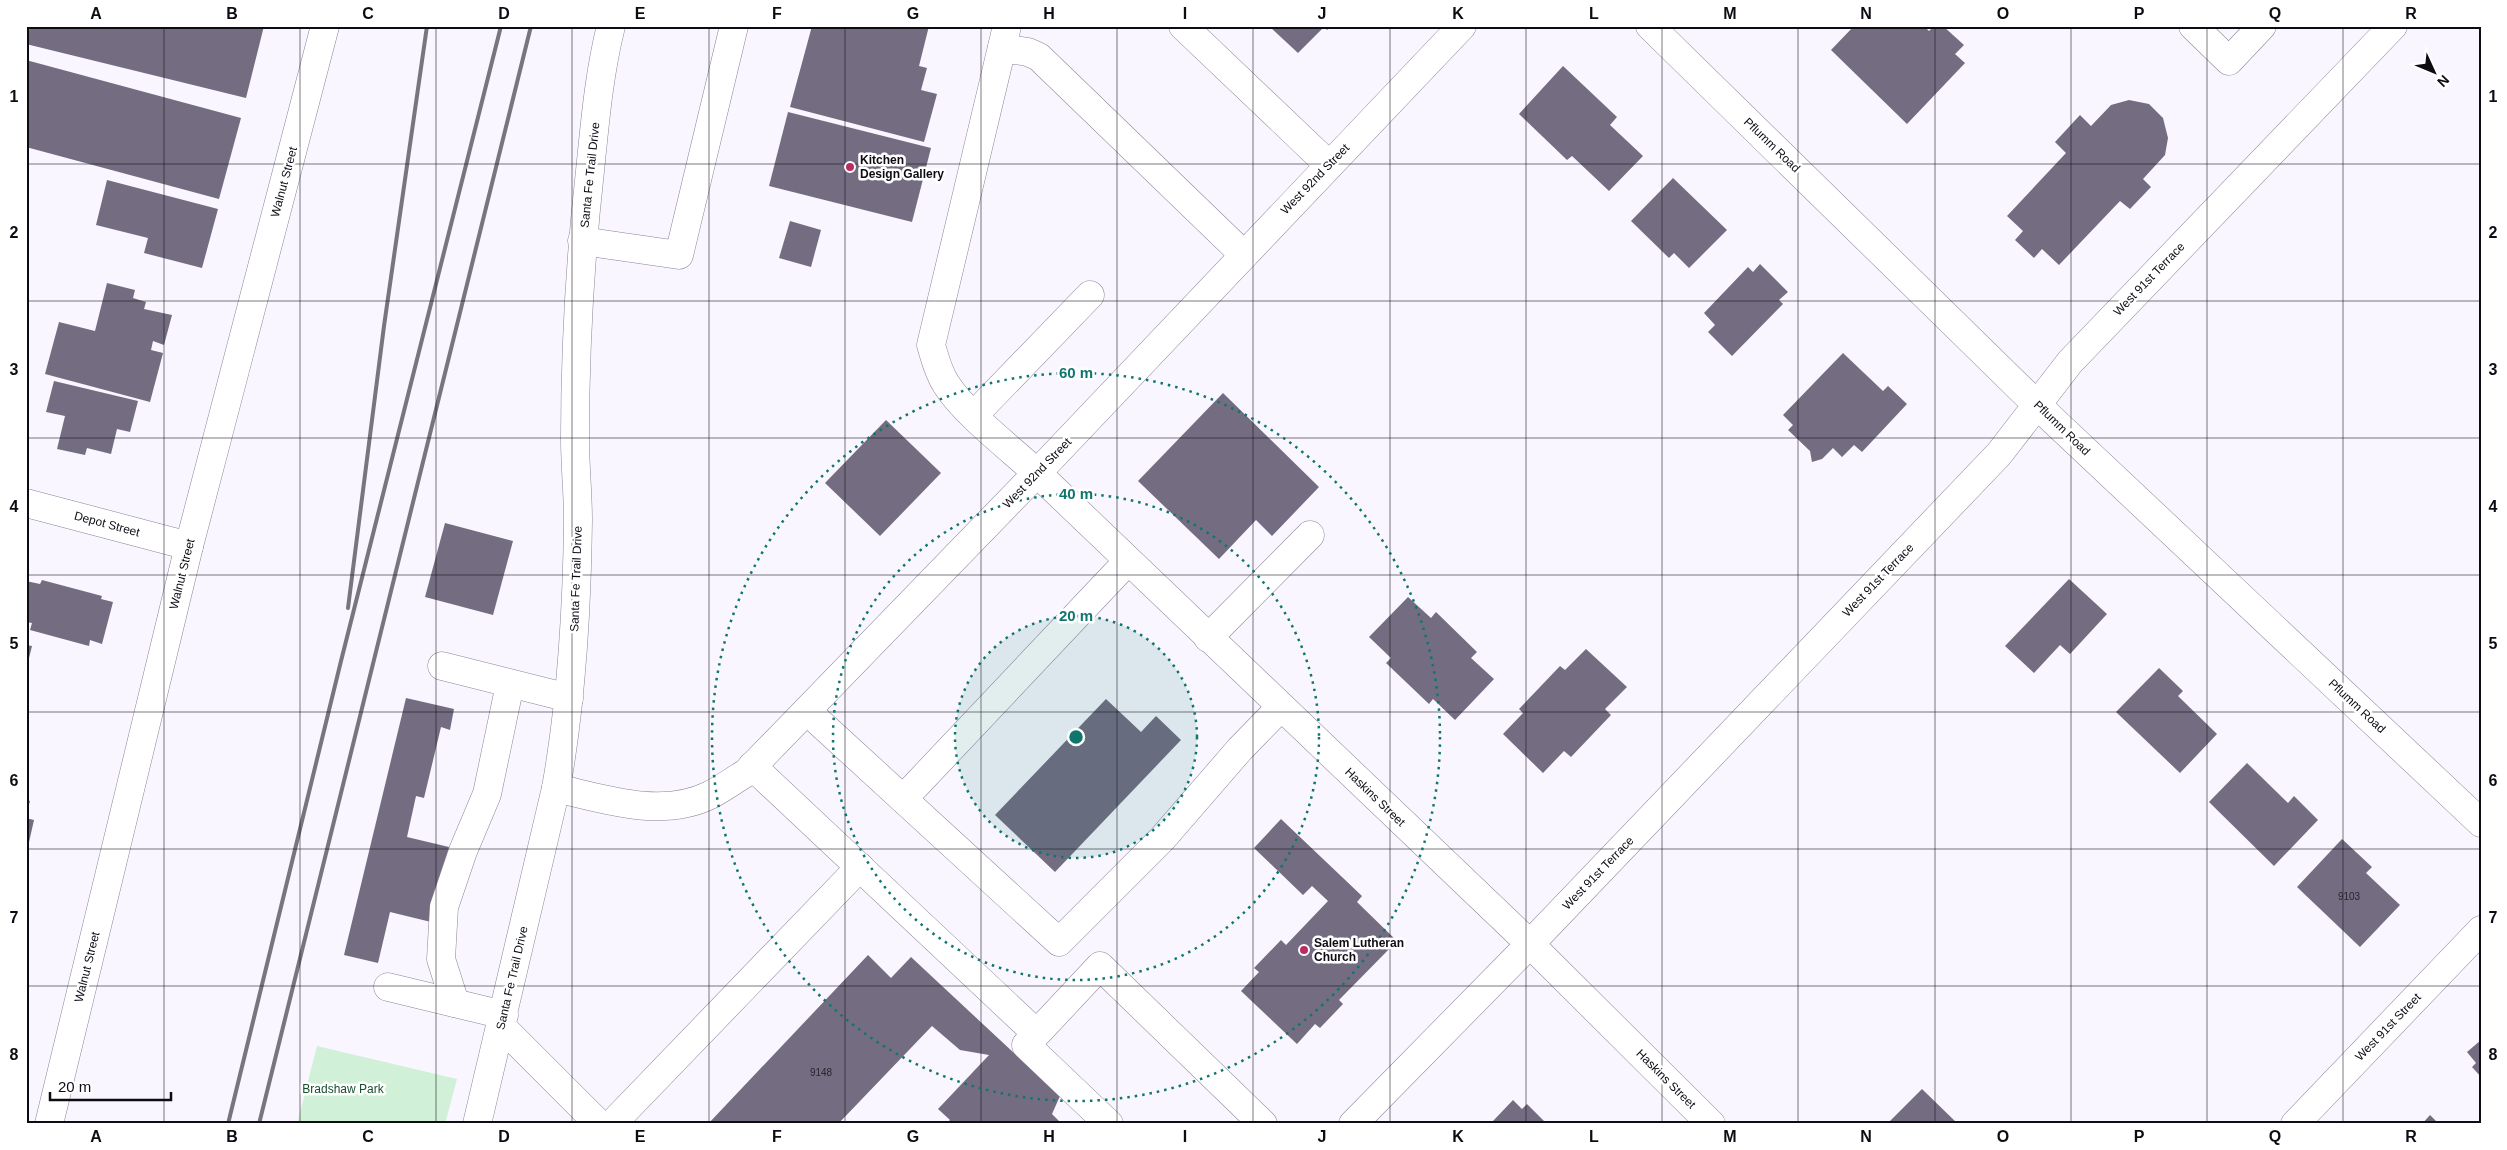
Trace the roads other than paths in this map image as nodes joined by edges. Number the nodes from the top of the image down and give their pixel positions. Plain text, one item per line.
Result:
1 (325, 26) edge
2 (611, 26) edge
3 (734, 26) edge
4 (1183, 26) edge
5 (1462, 26) edge
6 (1650, 26) edge
7 (2193, 26) edge
8 (2262, 26) edge
9 (2393, 26) edge
10 (1004, 37) edge
11 (1329, 165) junction
12 (582, 241) junction
13 (1244, 255) junction
14 (1090, 295) dead end
15 (2037, 405) junction
16 (974, 415) junction
17 (1037, 473) junction
18 (26, 502) edge
19 (1310, 535) dead end
20 (189, 546) junction
21 (1128, 561) junction
22 (1208, 638) junction
23 (442, 666) dead end
24 (510, 684) junction
25 (569, 698) junction
26 (1281, 707) junction
27 (807, 711) junction
28 (752, 766) junction
29 (556, 788) junction
30 (903, 800) junction
31 (2481, 823) edge
32 (860, 867) junction
33 (2481, 930) edge
34 (1530, 944) junction
35 (388, 987) dead end
36 (455, 1003) junction
37 (502, 1020) junction
38 (1036, 1033) junction
39 (49, 1124) edge
40 (476, 1124) edge
41 (599, 1124) edge
42 (612, 1124) edge
43 (1108, 1124) edge
44 (1263, 1124) edge
45 (1353, 1124) edge
46 (1711, 1124) edge
47 (2295, 1124) edge

1 - 20 street, Walnut Street
2 - 12 street, Santa Fe Trail Drive
3 - 12 street
4 - 11 street
5 - 11 street, West 92nd Street
6 - 15 street, Pflumm Road
7 - 8 street
9 - 15 street, West 91st Terrace
10 - 13 street
10 - 16 street, Haskins Street
11 - 13 street, West 92nd Street
12 - 25 street, Santa Fe Trail Drive
13 - 17 street, West 92nd Street
14 - 16 street
15 - 31 street, Pflumm Road
15 - 34 street, West 91st Terrace
16 - 17 street, Haskins Street
17 - 21 street, Haskins Street
17 - 27 street, West 92nd Street
18 - 20 street, Depot Street
19 - 22 street
20 - 39 street, Walnut Street
21 - 22 street, Haskins Street
21 - 30 street
22 - 26 street, Haskins Street
23 - 24 street
24 - 25 street
24 - 36 street
25 - 29 street, Santa Fe Trail Drive
26 - 30 street
26 - 34 street, Haskins Street
27 - 28 street, West 92nd Street
27 - 30 street
28 - 29 street, West 92nd Street
28 - 32 street
29 - 37 street, Santa Fe Trail Drive
32 - 38 street
32 - 42 street
33 - 47 street, West 91st Street
34 - 45 street, West 91st Terrace
34 - 46 street, Haskins Street
35 - 36 street
36 - 37 street
37 - 40 street, Santa Fe Trail Drive
37 - 41 street
38 - 43 street
38 - 44 street

